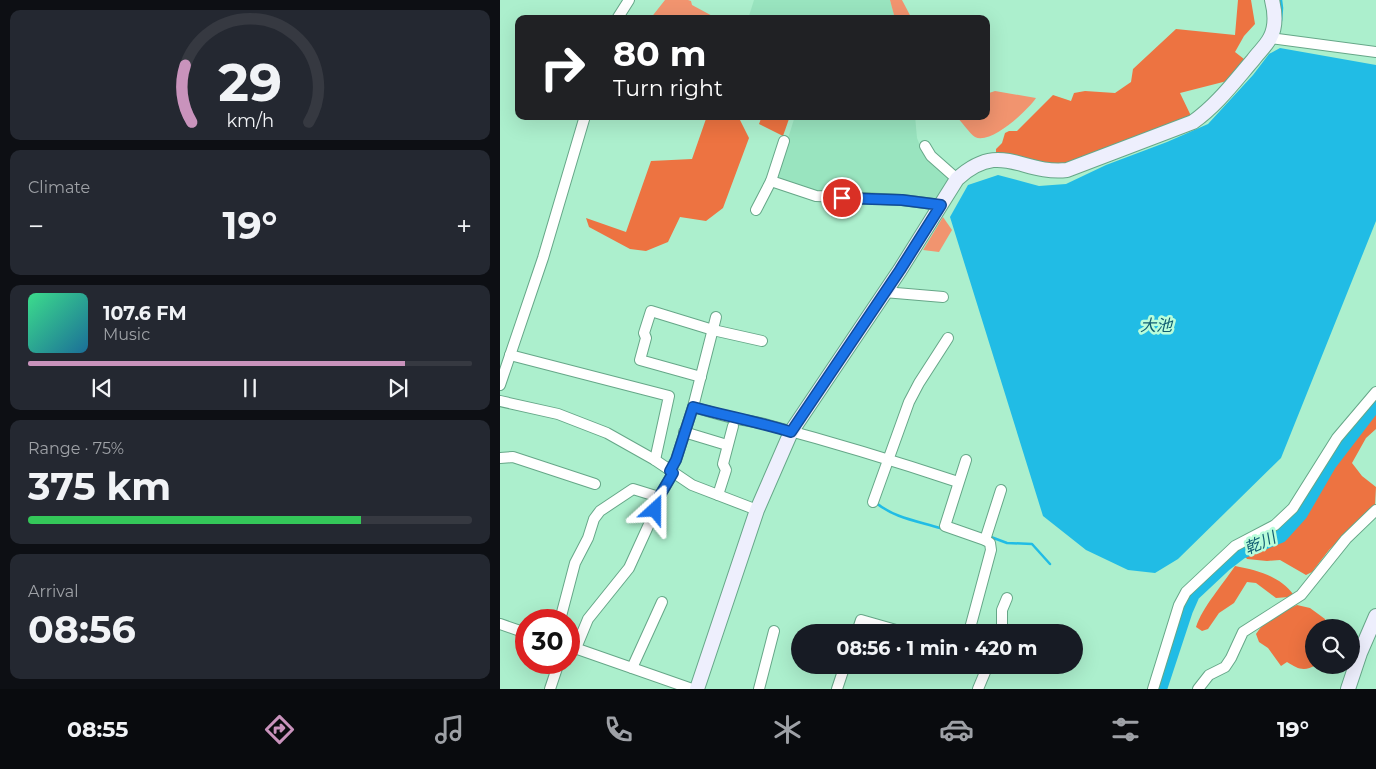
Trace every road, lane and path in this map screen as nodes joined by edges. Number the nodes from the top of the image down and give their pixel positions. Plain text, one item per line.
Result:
1 (629, 0) edge
2 (1272, 0) edge
3 (620, 15) edge
4 (1270, 38) junction
5 (1376, 52) edge
6 (584, 120) edge
7 (784, 141) dead end
8 (925, 146) dead end
9 (957, 179) junction
10 (771, 181) junction
11 (941, 205) junction
12 (756, 210) dead end
13 (884, 292) junction
14 (944, 297) dead end
15 (716, 317) dead end
16 (713, 330) junction
17 (948, 338) dead end
18 (762, 341) dead end
19 (510, 355) junction
20 (701, 377) junction
21 (500, 385) edge
22 (1376, 392) edge
23 (500, 401) edge
24 (693, 407) junction
25 (733, 426) dead end
26 (684, 432) junction
27 (791, 432) junction
28 (727, 445) junction
29 (500, 458) edge
30 (888, 458) junction
31 (655, 460) junction
32 (966, 460) dead end
33 (672, 472) junction
34 (958, 482) junction
35 (595, 484) dead end
36 (1001, 490) dead end
37 (718, 495) junction
38 (659, 497) junction
39 (873, 502) dead end
40 (757, 510) junction
41 (1376, 510) edge
42 (985, 540) junction
43 (1007, 598) dead end
44 (662, 602) dead end
45 (563, 609) edge
46 (1376, 616) edge
47 (500, 624) edge
48 (861, 624) edge
49 (875, 624) edge
50 (971, 624) edge
51 (1002, 624) edge
52 (515, 629) edge
53 (774, 631) dead end
54 (580, 633) edge
55 (580, 649) edge
56 (632, 668) junction
57 (555, 674) edge
58 (842, 674) edge
59 (984, 674) edge
60 (550, 689) edge
61 (692, 689) edge
62 (697, 689) edge
63 (760, 689) edge
64 (837, 689) edge
65 (978, 689) edge
66 (1152, 689) edge
67 (1198, 689) edge
68 (1348, 689) edge

1 - 3 street
2 - 4 street
4 - 5 street
4 - 9 street
6 - 19 street
7 - 10 street
8 - 9 street
9 - 11 street
10 - 11 street
10 - 12 street
11 - 13 street
13 - 14 street
13 - 27 street
15 - 16 street
16 - 18 street
16 - 20 street
16 - 20 street
17 - 30 street
19 - 21 street
19 - 31 street
20 - 24 street
22 - 66 street
23 - 31 street
24 - 26 street
24 - 27 street
25 - 28 street
26 - 28 street
26 - 33 street
27 - 30 street
27 - 40 street
28 - 37 street
29 - 35 street
30 - 34 street
30 - 39 street
31 - 33 street
32 - 34 street
33 - 37 street
33 - 38 street
34 - 42 street
36 - 42 street
37 - 40 street
38 - 45 street
38 - 54 street
40 - 62 street
41 - 67 street
42 - 50 street
43 - 51 street
44 - 56 street
46 - 68 street
47 - 52 street
48 - 49 street
53 - 63 street
55 - 56 street
56 - 61 street
57 - 60 street
58 - 64 street
59 - 65 street

